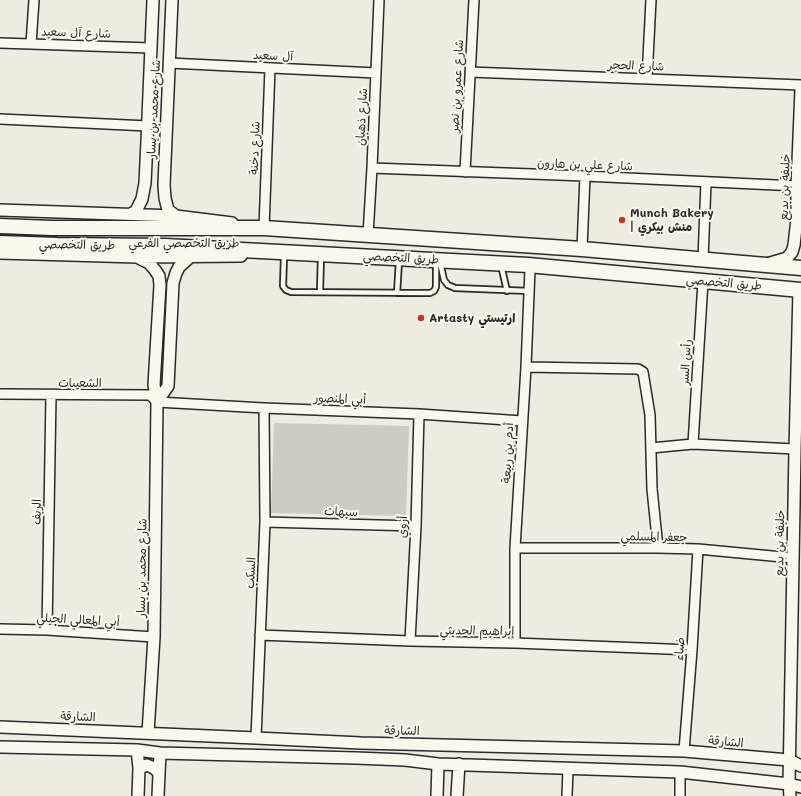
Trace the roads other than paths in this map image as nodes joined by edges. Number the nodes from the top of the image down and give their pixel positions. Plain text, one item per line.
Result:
1 (34, 0) edge
2 (153, 0) edge
3 (172, 0) edge
4 (379, 0) edge
5 (474, 0) edge
6 (651, 0) edge
7 (0, 43) edge
8 (31, 44) junction
9 (151, 48) junction
10 (169, 63) junction
11 (270, 68) junction
12 (470, 72) junction
13 (376, 73) junction
14 (647, 78) junction
15 (801, 85) edge
16 (801, 90) edge
17 (0, 119) edge
18 (148, 126) junction
19 (147, 141) junction
20 (166, 142) junction
21 (372, 168) junction
22 (466, 172) junction
23 (585, 176) junction
24 (706, 182) junction
25 (797, 186) junction
26 (0, 210) edge
27 (131, 214) junction
28 (176, 216) junction
29 (797, 219) junction
30 (0, 226) edge
31 (264, 228) junction
32 (368, 235) junction
33 (801, 240) edge
34 (0, 242) edge
35 (582, 250) junction
36 (0, 253) edge
37 (321, 254) junction
38 (284, 256) junction
39 (138, 257) junction
40 (190, 257) junction
41 (399, 258) junction
42 (438, 260) junction
43 (703, 260) junction
44 (500, 264) junction
45 (528, 265) junction
46 (764, 265) junction
47 (801, 268) edge
48 (703, 281) junction
49 (800, 290) edge
50 (507, 291) junction
51 (529, 291) junction
52 (320, 292) junction
53 (397, 293) junction
54 (799, 330) edge
55 (526, 367) junction
56 (0, 394) edge
57 (51, 394) junction
58 (157, 402) junction
59 (264, 408) junction
60 (419, 414) junction
61 (522, 421) junction
62 (693, 444) junction
63 (651, 448) junction
64 (794, 449) junction
65 (265, 522) junction
66 (416, 526) junction
67 (515, 548) junction
68 (658, 548) junction
69 (698, 549) junction
70 (793, 558) junction
71 (0, 629) edge
72 (47, 630) junction
73 (260, 635) junction
74 (154, 636) junction
75 (410, 642) junction
76 (515, 643) junction
77 (692, 650) junction
78 (0, 728) edge
79 (61, 730) junction
80 (148, 734) junction
81 (256, 738) junction
82 (362, 743) junction
83 (0, 747) edge
84 (60, 749) junction
85 (137, 750) junction
86 (684, 751) junction
87 (160, 753) junction
88 (361, 758) junction
89 (789, 760) junction
90 (438, 764) junction
91 (459, 764) junction
92 (801, 766) edge
93 (139, 768) junction
94 (568, 769) junction
95 (680, 772) junction
96 (159, 773) junction
97 (789, 784) junction
98 (801, 787) edge
99 (138, 796) edge
100 (158, 796) edge
101 (438, 796) edge
102 (457, 796) edge
103 (567, 796) edge
104 (680, 796) edge
105 (790, 796) edge

1 - 8 street
2 - 9 street, شارع محمد بن يسار
3 - 10 street, شارع محمد بن يسار
4 - 13 street, شارع ذهبان
5 - 12 street, شارع عمرو بن نصر
6 - 14 street
7 - 8 street, شارع آل سعيد
8 - 9 street, شارع آل سعيد
9 - 18 street, شارع محمد بن يسار
10 - 11 street, آل سعيد
10 - 20 street, شارع محمد بن يسار
11 - 13 street, آل سعيد
11 - 31 street, شارع دخنة
12 - 14 street, شارع الحجر
12 - 22 street, شارع عمرو بن نصر
13 - 21 street, شارع ذهبان
14 - 15 street, شارع الحجر
16 - 25 street, خليفة بن بديع
17 - 18 street
18 - 19 street, شارع محمد بن يسار
19 - 20 street
19 - 27 street, شارع محمد بن يسار
20 - 28 street, شارع محمد بن يسار
21 - 22 street, شارع علي بن هارون
21 - 32 street, شارع ذهبان
22 - 23 street, شارع علي بن هارون
23 - 24 street, شارع علي بن هارون
23 - 35 street
24 - 25 street, شارع علي بن هارون
24 - 43 street
25 - 29 street, خليفة بن بديع
26 - 27 street, طريق التخصصي الفرعي
27 - 28 street, طريق التخصصي الفرعي
28 - 31 street, طريق التخصصي الفرعي
29 - 33 street
29 - 46 street, خليفة بن بديع
30 - 31 main road, طريق التخصصي
31 - 32 main road, طريق التخصصي
32 - 35 main road, طريق التخصصي
34 - 37 main road, طريق التخصصي
35 - 43 main road, طريق التخصصي
36 - 39 street, طريق التخصصي الفرعي
37 - 38 street, طريق التخصصي الفرعي
37 - 41 main road, طريق التخصصي
37 - 52 lane
38 - 40 street, طريق التخصصي الفرعي
38 - 52 lane
39 - 40 street, طريق التخصصي الفرعي
39 - 58 street, شارع محمد بن يسار
40 - 58 street
41 - 42 main road, طريق التخصصي
41 - 53 lane
42 - 44 main road, طريق التخصصي
42 - 50 lane
42 - 53 lane
43 - 46 main road, طريق التخصصي
44 - 45 main road, طريق التخصصي
44 - 50 lane
45 - 48 main road, طريق التخصصي
45 - 51 street, أدم بن ربيعة
46 - 47 main road, طريق التخصصي
48 - 49 main road, طريق التخصصي
48 - 62 street, رأس السر
49 - 54 street, خليفة بن بديع
50 - 51 lane
51 - 55 street, أدم بن ربيعة
52 - 53 lane
54 - 64 street, خليفة بن بديع
55 - 61 street, أدم بن ربيعة
55 - 63 street
56 - 57 street, الشعيبات
57 - 58 street, الشعيبات
57 - 72 street, الريف
58 - 59 street, أبي المنصور
58 - 74 street, شارع محمد بن يسار
59 - 60 street, أبي المنصور
59 - 65 street, السكب
60 - 61 street, أبي المنصور
60 - 66 street, أروي
61 - 67 street, أدم بن ربيعة
62 - 63 street
62 - 64 street
63 - 68 street
64 - 70 street, خليفة بن بديع
65 - 66 street, سيهات
65 - 73 street, السكب
66 - 75 street, أروي
67 - 68 street, جعفر المسلمي
67 - 76 street, أدم بن ربيعة
68 - 69 street, جعفر المسلمي
69 - 70 street, جعفر المسلمي
69 - 77 street, ضباء
70 - 89 street, خليفة بن بديع
71 - 72 street, أبي المعالي الجيلي
72 - 74 street, أبي المعالي الجيلي
73 - 75 street, إبراهيم الحديثي
73 - 81 street, السكب
74 - 80 street, شارع محمد بن يسار
75 - 76 street, إبراهيم الحديثي
76 - 77 street, إبراهيم الحديثي
77 - 86 street, ضباء
78 - 79 street, الشارقة
79 - 80 street, الشارقة
79 - 84 street
80 - 81 street, الشارقة
81 - 82 street, الشارقة
82 - 86 street, الشارقة
82 - 88 street
83 - 84 street
84 - 85 street
85 - 87 street
85 - 93 street
86 - 89 street, الشارقة
87 - 88 street
87 - 96 street
88 - 90 street
89 - 92 street, الشارقة
89 - 97 street, خليفة بن بديع
90 - 91 street
90 - 101 street
91 - 94 street
91 - 102 street
93 - 96 street
93 - 99 street
94 - 95 street
94 - 103 street
95 - 97 street
95 - 104 street
96 - 100 street
97 - 98 street
97 - 105 street, خليفة بن بديع

